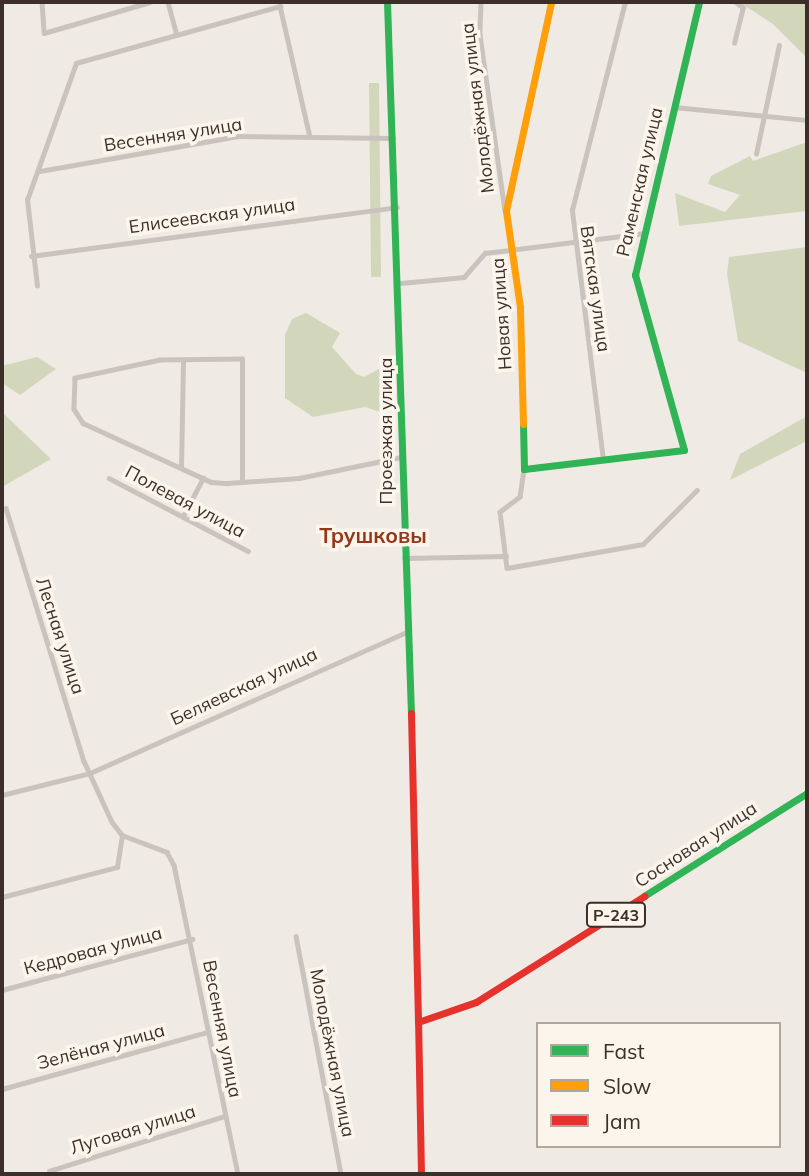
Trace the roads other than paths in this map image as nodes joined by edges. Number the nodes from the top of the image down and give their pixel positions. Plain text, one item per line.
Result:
1 (41, 2) edge
2 (150, 2) edge
3 (168, 2) edge
4 (387, 2) edge
5 (481, 2) edge
6 (551, 2) edge
7 (625, 2) edge
8 (699, 2) edge
9 (735, 2) edge
10 (177, 35) junction
11 (734, 43) dead end
12 (779, 45) dead end
13 (674, 107) junction
14 (766, 115) junction
15 (807, 120) edge
16 (310, 137) junction
17 (396, 138) junction
18 (756, 154) dead end
19 (40, 171) junction
20 (398, 207) junction
21 (506, 211) junction
22 (645, 233) junction
23 (573, 243) junction
24 (513, 249) junction
25 (32, 256) junction
26 (401, 284) junction
27 (37, 286) dead end
28 (183, 361) junction
29 (401, 457) junction
30 (603, 460) junction
31 (181, 469) junction
32 (524, 469) junction
33 (109, 478) dead end
34 (203, 478) junction
35 (242, 482) junction
36 (697, 491) dead end
37 (6, 508) dead end
38 (183, 516) junction
39 (248, 551) dead end
40 (506, 556) junction
41 (404, 558) junction
42 (406, 632) junction
43 (92, 772) junction
44 (807, 793) edge
45 (2, 795) edge
46 (122, 835) junction
47 (2, 897) edge
48 (296, 936) dead end
49 (192, 939) junction
50 (2, 990) edge
51 (418, 1022) junction
52 (207, 1032) junction
53 (2, 1088) edge
54 (225, 1116) junction
55 (49, 1171) dead end
56 (238, 1174) edge
57 (341, 1174) edge
58 (421, 1174) edge

1 - 2 street
3 - 10 street
4 - 17 main road, Проезжая улица
5 - 21 street, Молодёжная улица
6 - 21 main road, Новая улица
7 - 23 street, Вятская улица
8 - 13 main road, Раменская улица
9 - 11 street
10 - 16 street
10 - 19 street
12 - 14 street
13 - 14 street
13 - 22 main road, Раменская улица
14 - 15 street
14 - 18 street
16 - 17 street, Весенняя улица
16 - 19 street, Весенняя улица
17 - 20 main road, Проезжая улица
19 - 25 street
20 - 25 street, Елисеевская улица
20 - 26 main road, Проезжая улица
21 - 24 main road, Новая улица
22 - 23 street
22 - 30 main road, Раменская улица
23 - 24 street
23 - 30 street, Вятская улица
24 - 26 street
24 - 32 main road, Новая улица
25 - 27 street
26 - 29 main road, Проезжая улица
28 - 31 street
28 - 31 street
28 - 35 street
29 - 35 street
29 - 41 main road, Проезжая улица
30 - 32 main road
31 - 34 street
32 - 40 street
33 - 38 street, Полевая улица
34 - 35 street
34 - 38 street
36 - 40 street
37 - 43 street, Лесная улица
38 - 39 street, Полевая улица
40 - 41 street
41 - 42 main road, Проезжая улица
42 - 43 street, Беляевская улица
42 - 51 main road, Проезжая улица
43 - 45 street, Беляевская улица
43 - 46 street, Лесная улица
44 - 51 main road, Сосновая улица / Р-243
46 - 47 street
46 - 49 street, Весенняя улица
48 - 57 street, Молодёжная улица
49 - 50 street, Кедровая улица
49 - 52 street, Весенняя улица
51 - 58 main road, Проезжая улица
52 - 53 street, Зелёная улица
52 - 54 street, Весенняя улица
54 - 55 street, Луговая улица
54 - 56 street, Весенняя улица

